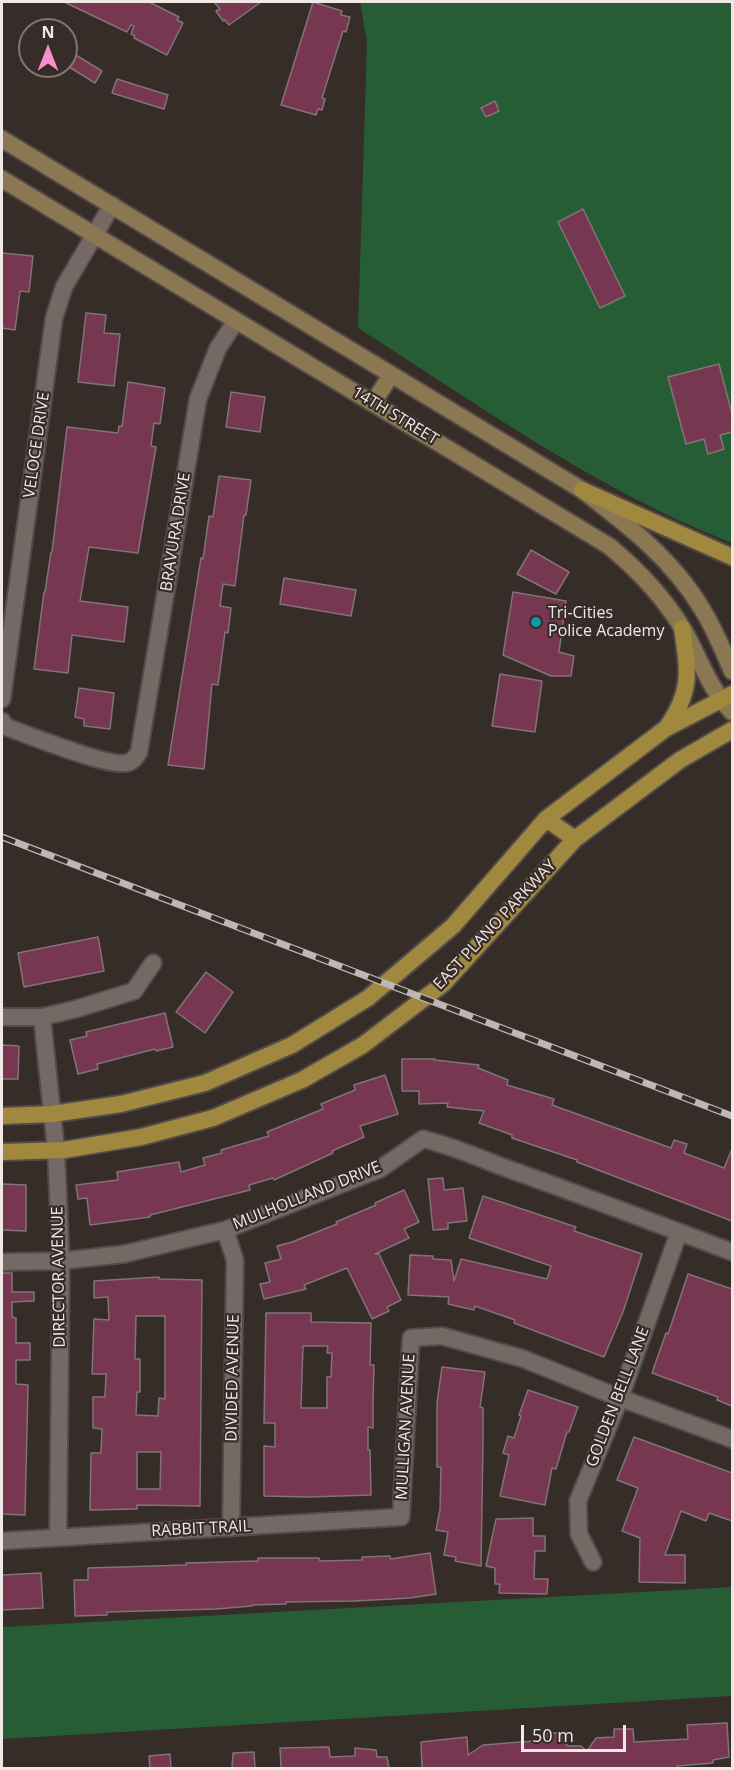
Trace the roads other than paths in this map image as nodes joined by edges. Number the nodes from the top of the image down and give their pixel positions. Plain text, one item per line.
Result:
1 (2, 139) edge
2 (2, 179) edge
3 (112, 205) junction
4 (93, 235) junction
5 (236, 321) junction
6 (391, 375) junction
7 (373, 403) junction
8 (582, 490) junction
9 (732, 557) edge
10 (682, 628) junction
11 (732, 671) edge
12 (2, 699) edge
13 (728, 702) edge
14 (2, 721) edge
15 (665, 729) junction
16 (732, 730) edge
17 (546, 819) junction
18 (575, 839) junction
19 (153, 963) dead end
20 (2, 1017) edge
21 (42, 1017) junction
22 (52, 1114) junction
23 (2, 1116) edge
24 (56, 1150) junction
25 (2, 1152) edge
26 (225, 1230) junction
27 (679, 1232) junction
28 (732, 1252) edge
29 (61, 1261) junction
30 (2, 1262) edge
31 (620, 1398) junction
32 (732, 1439) edge
33 (401, 1517) joint
34 (231, 1528) junction
35 (58, 1537) junction
36 (2, 1540) edge
37 (593, 1562) dead end

1 - 3 main road, 14TH STREET
2 - 4 main road, 14TH STREET
3 - 4 street, VELOCE DRIVE
3 - 6 main road, 14TH STREET
4 - 5 main road, 14TH STREET
4 - 12 street, VELOCE DRIVE
5 - 7 main road, 14TH STREET
5 - 14 street, BRAVURA DRIVE
6 - 7 main road
6 - 8 main road, 14TH STREET
7 - 10 main road, 14TH STREET
8 - 9 main road
8 - 11 main road, 14TH STREET
10 - 13 main road, 14TH STREET
10 - 15 main road
13 - 15 main road, EAST PLANO PARKWAY
15 - 17 main road, EAST PLANO PARKWAY
16 - 18 main road, EAST PLANO PARKWAY
17 - 18 main road
17 - 22 main road, EAST PLANO PARKWAY
18 - 24 main road, EAST PLANO PARKWAY
19 - 21 street
20 - 21 street
21 - 22 street, DIRECTOR AVENUE
22 - 23 main road, EAST PLANO PARKWAY
22 - 24 street, DIRECTOR AVENUE
24 - 25 main road, EAST PLANO PARKWAY
24 - 29 street, DIRECTOR AVENUE
26 - 27 street, MULHOLLAND DRIVE
26 - 29 street, MULHOLLAND DRIVE
26 - 34 street, DIVIDED AVENUE
27 - 28 street, MULHOLLAND DRIVE
27 - 31 street, GOLDEN BELL LANE
29 - 30 street, MULHOLLAND DRIVE
29 - 35 street, DIRECTOR AVENUE
31 - 32 street
31 - 33 street, MULLIGAN AVENUE
31 - 37 street, GOLDEN BELL LANE
33 - 34 street, RABBIT TRAIL
34 - 35 street, RABBIT TRAIL
35 - 36 street, RABBIT TRAIL

